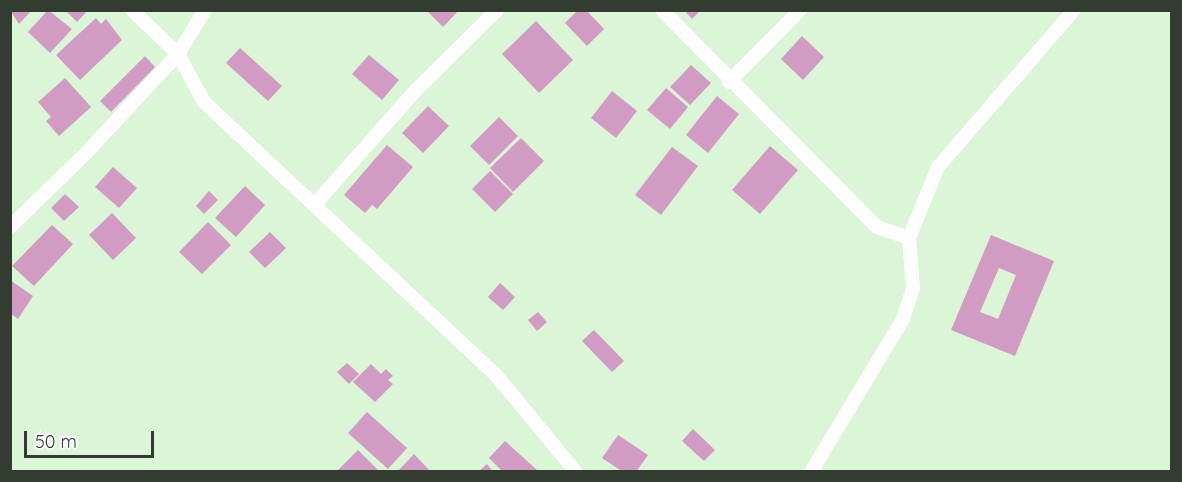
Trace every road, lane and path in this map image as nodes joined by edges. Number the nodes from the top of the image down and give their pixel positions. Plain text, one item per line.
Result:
1 (132, 10) edge
2 (205, 10) edge
3 (497, 10) edge
4 (662, 10) edge
5 (800, 10) edge
6 (1074, 10) edge
7 (178, 54) junction
8 (729, 82) junction
9 (316, 203) junction
10 (10, 227) edge
11 (909, 238) junction
12 (572, 466) edge
13 (556, 471) edge
14 (811, 471) edge

1 - 7 street
2 - 7 street
3 - 9 street
4 - 8 street
5 - 8 street
6 - 11 street
7 - 9 street
7 - 10 street
8 - 11 street
9 - 12 street
11 - 14 street
12 - 13 street

